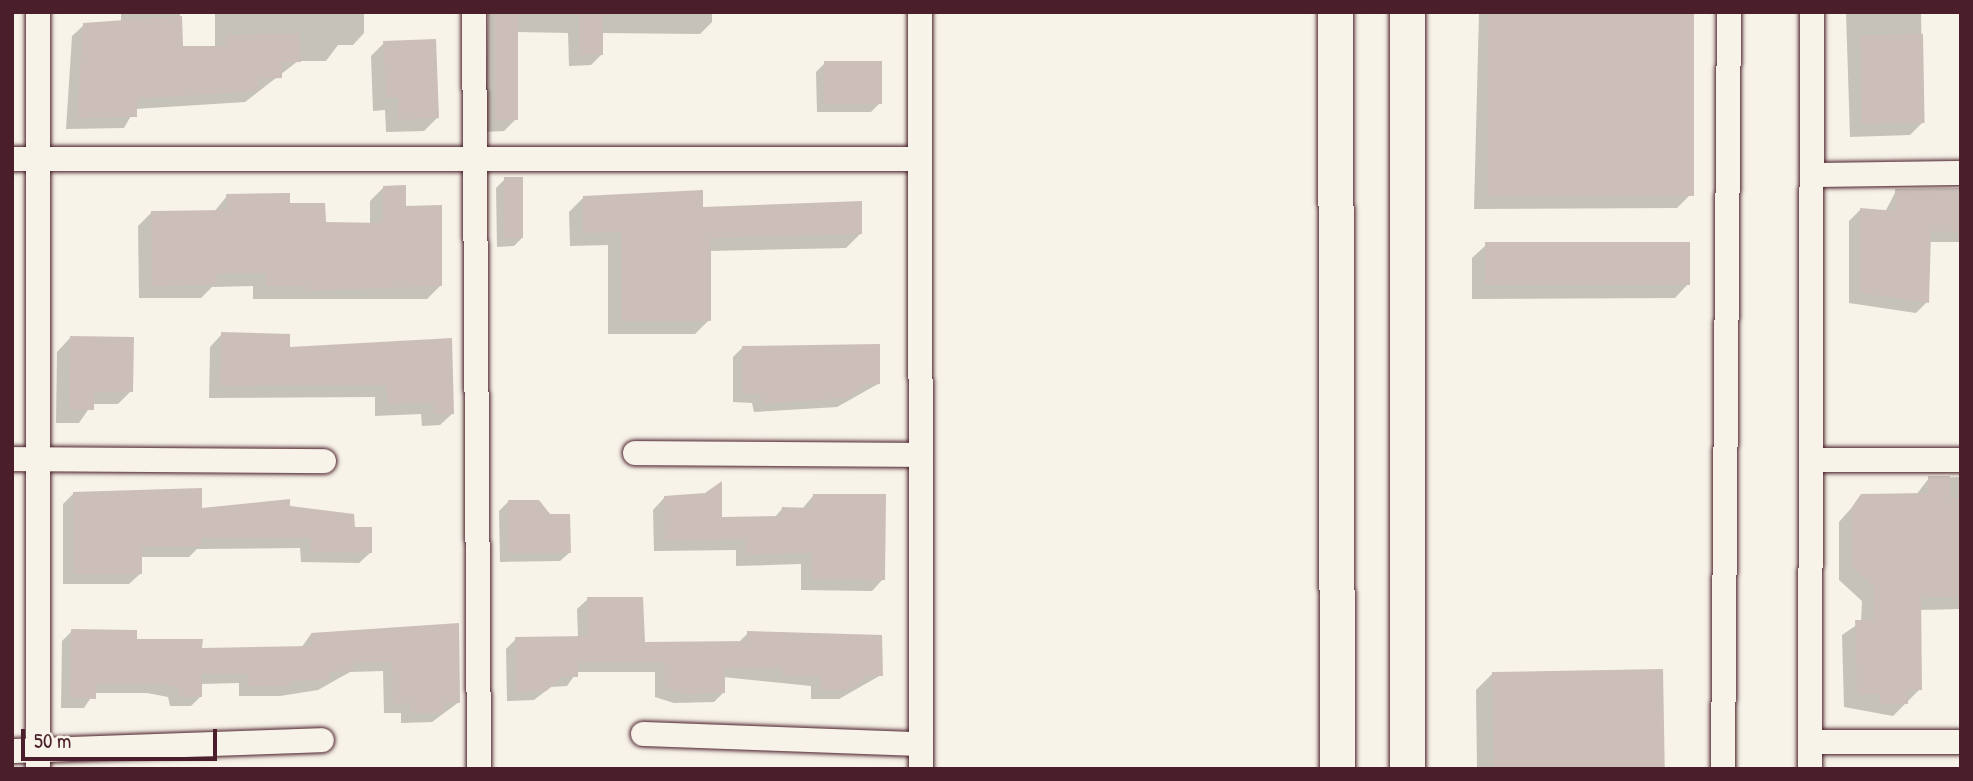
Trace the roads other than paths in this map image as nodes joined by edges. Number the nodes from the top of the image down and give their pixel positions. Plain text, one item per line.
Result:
1 (38, 12) edge
2 (474, 12) edge
3 (920, 12) edge
4 (1335, 12) edge
5 (1407, 12) edge
6 (1729, 12) edge
7 (1812, 12) edge
8 (12, 159) edge
9 (38, 159) junction
10 (471, 159) junction
11 (920, 159) junction
12 (1961, 173) edge
13 (1812, 175) junction
14 (635, 453) dead end
15 (920, 455) junction
16 (12, 459) edge
17 (38, 460) junction
18 (1811, 460) junction
19 (1961, 460) edge
20 (324, 461) dead end
21 (643, 734) dead end
22 (322, 740) dead end
23 (1961, 741) edge
24 (1810, 742) junction
25 (921, 744) junction
26 (12, 751) edge
27 (38, 760) edge
28 (479, 769) edge
29 (921, 769) edge
30 (1337, 769) edge
31 (1407, 769) edge
32 (1723, 769) edge
33 (1810, 769) edge

1 - 9 street
2 - 10 street
3 - 11 street
4 - 30 street
5 - 31 street
6 - 32 street
7 - 13 street
8 - 9 street
9 - 10 street
9 - 17 street
10 - 11 street
10 - 28 street
11 - 15 street
12 - 13 street
13 - 18 street
14 - 15 street
15 - 25 street
16 - 17 street
17 - 20 street
17 - 27 street
18 - 19 street
18 - 24 street
21 - 25 street
22 - 27 street
23 - 24 street
24 - 33 street
25 - 29 street
26 - 27 street

